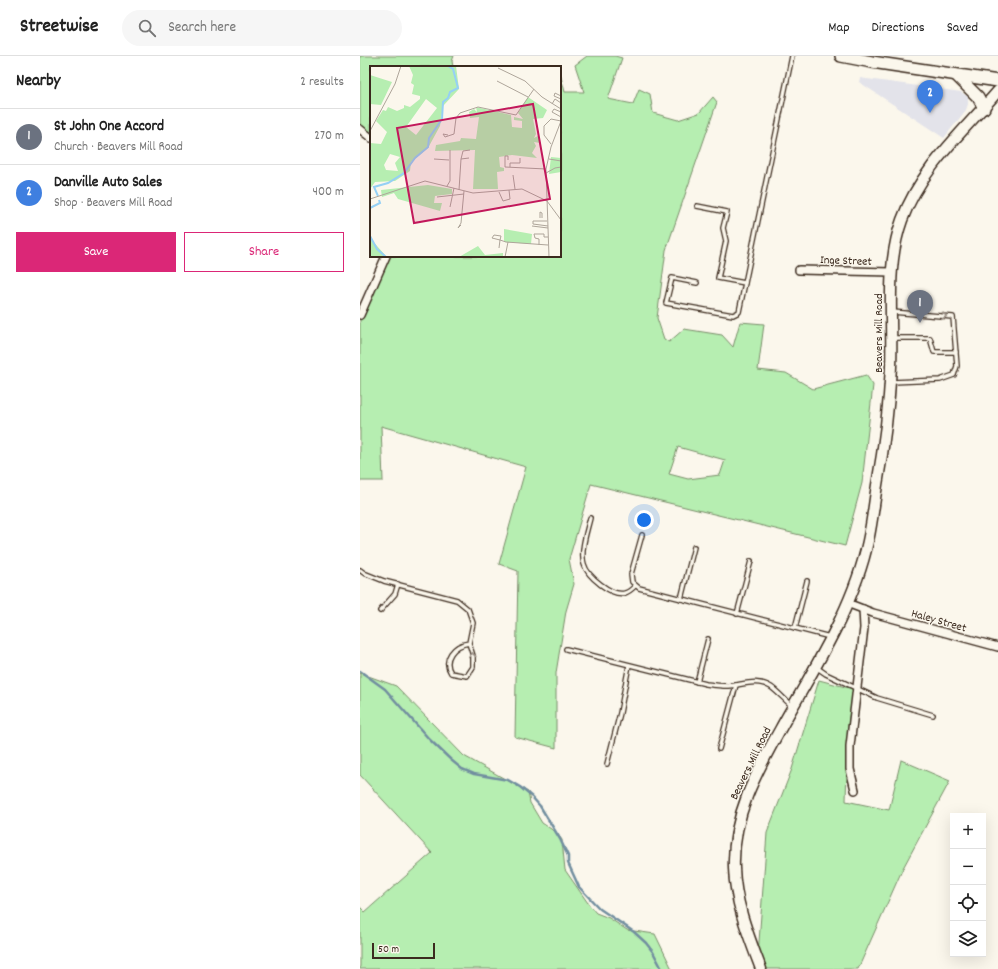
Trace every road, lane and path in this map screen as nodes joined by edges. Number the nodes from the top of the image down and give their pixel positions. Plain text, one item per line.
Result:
1 (792, 56) edge
2 (841, 56) edge
3 (956, 75) junction
4 (998, 81) edge
5 (998, 91) edge
6 (984, 108) junction
7 (360, 129) edge
8 (370, 137) edge
9 (697, 206) dead end
10 (386, 257) edge
11 (799, 270) dead end
12 (892, 272) junction
13 (697, 283) dead end
14 (745, 283) junction
15 (891, 312) junction
16 (360, 315) edge
17 (891, 338) junction
18 (956, 352) junction
19 (890, 382) junction
20 (590, 518) dead end
21 (642, 535) dead end
22 (694, 547) dead end
23 (751, 561) dead end
24 (360, 570) edge
25 (807, 581) dead end
26 (398, 584) junction
27 (635, 586) junction
28 (681, 599) junction
29 (847, 603) junction
30 (863, 609) junction
31 (380, 611) dead end
32 (738, 614) junction
33 (795, 628) junction
34 (831, 637) junction
35 (708, 639) dead end
36 (469, 643) junction
37 (998, 647) edge
38 (566, 649) dead end
39 (629, 665) junction
40 (815, 666) junction
41 (697, 682) junction
42 (736, 684) junction
43 (856, 688) junction
44 (793, 706) junction
45 (933, 716) dead end
46 (719, 749) dead end
47 (607, 764) dead end
48 (855, 790) dead end
49 (761, 969) edge

1 - 14 lane
2 - 3 main road
3 - 4 main road
3 - 6 main road
5 - 6 street, Beavers Mill Road
6 - 12 street, Beavers Mill Road
7 - 8 street
9 - 14 lane
10 - 16 street
11 - 12 street, Inge Street
12 - 15 street, Beavers Mill Road
13 - 14 lane
15 - 17 street, Beavers Mill Road
15 -> 18 lane
17 - 18 lane
17 - 19 street, Beavers Mill Road
18 - 19 lane
19 - 29 street, Beavers Mill Road
20 - 27 lane
21 - 27 lane
22 - 28 lane
23 - 32 lane
24 - 26 lane
25 - 33 lane
26 - 31 lane
26 - 36 lane
27 - 28 lane
28 - 32 lane
29 - 30 street
29 - 34 street, Beavers Mill Road
30 - 37 street, Haley Street
30 - 43 street
32 - 33 lane
33 - 34 lane
34 - 40 street, Beavers Mill Road
35 - 41 lane
36 -> 36 lane
38 - 39 lane
39 - 41 lane
39 - 47 lane
40 - 43 lane
40 - 44 street, Beavers Mill Road
41 - 42 lane
42 - 44 lane
42 - 46 lane
43 - 45 lane
43 - 48 street
44 - 49 street, Beavers Mill Road

